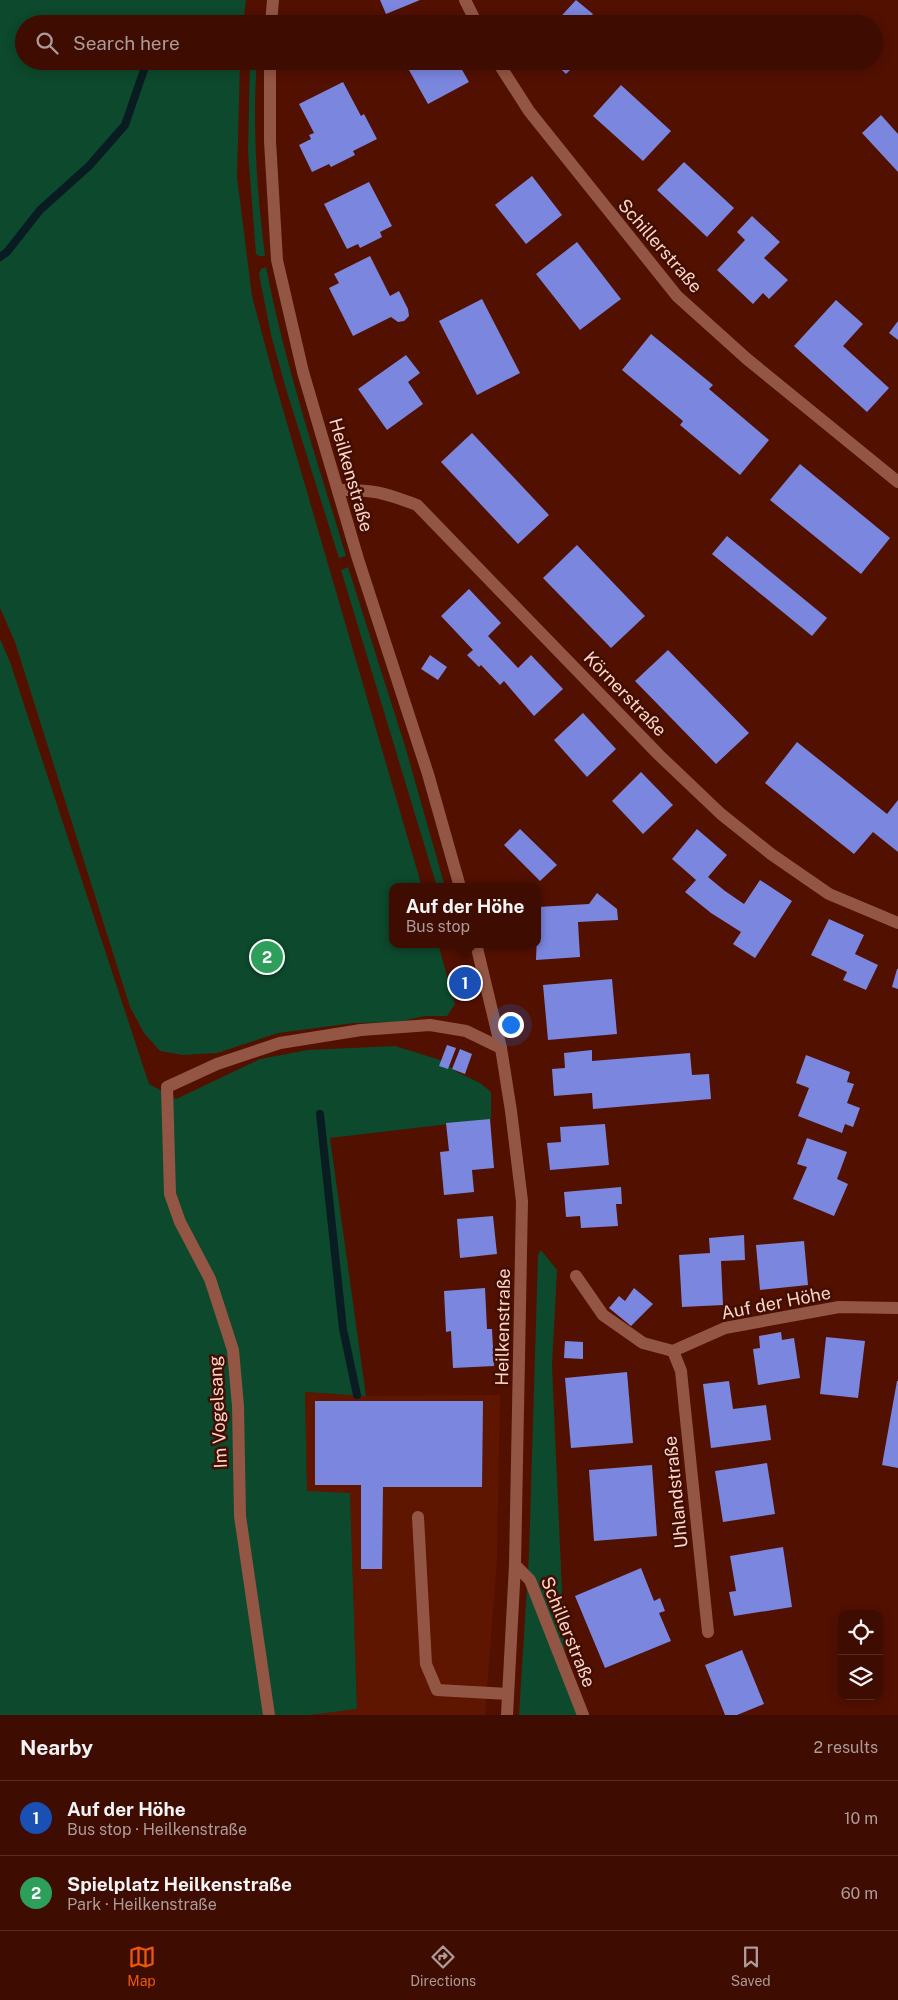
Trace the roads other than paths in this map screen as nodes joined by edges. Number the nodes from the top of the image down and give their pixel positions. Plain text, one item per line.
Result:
1 (273, 0) edge
2 (465, 0) edge
3 (272, 15) edge
4 (472, 15) edge
5 (270, 70) edge
6 (503, 70) edge
7 (898, 482) edge
8 (338, 490) junction
9 (459, 883) edge
10 (898, 923) edge
11 (477, 948) edge
12 (500, 1048) junction
13 (576, 1276) dead end
14 (898, 1308) edge
15 (673, 1351) junction
16 (418, 1517) dead end
17 (515, 1565) junction
18 (708, 1632) dead end
19 (508, 1694) junction
20 (269, 1715) edge
21 (507, 1715) edge
22 (583, 1715) edge

1 - 3 street
2 - 4 street
5 - 8 street, Heilkenstraße
6 - 7 street, Schillerstraße
8 - 9 street, Heilkenstraße
8 - 10 street, Körnerstraße
11 - 12 street, Heilkenstraße
12 - 17 street, Heilkenstraße
12 - 20 street, Im Vogelsang
13 - 15 street
14 - 15 street, Auf der Höhe
15 - 18 street, Uhlandstraße
16 - 19 street
17 - 19 street, Heilkenstraße
17 - 22 street, Schillerstraße
19 - 21 street, Heilkenstraße

